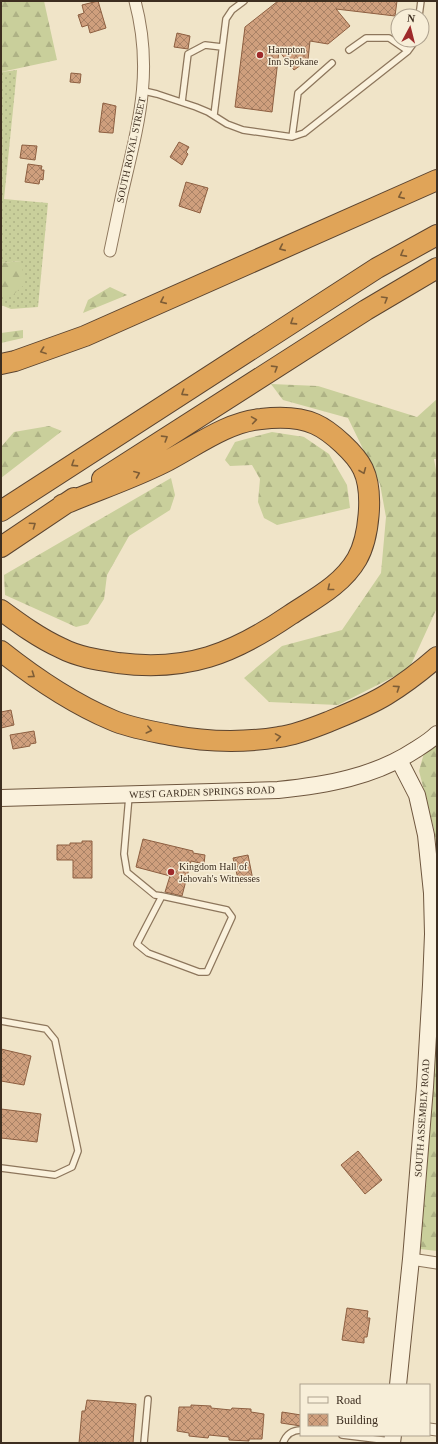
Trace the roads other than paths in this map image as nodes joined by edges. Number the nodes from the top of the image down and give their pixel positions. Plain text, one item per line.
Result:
1 (135, 1) edge
2 (244, 1) edge
3 (222, 47) junction
4 (410, 48) edge
5 (349, 50) dead end
6 (408, 51) junction
7 (332, 63) dead end
8 (144, 91) junction
9 (182, 102) junction
10 (214, 116) junction
11 (292, 137) junction
12 (437, 180) edge
13 (437, 235) edge
14 (110, 251) dead end
15 (437, 268) edge
16 (1, 364) edge
17 (62, 505) junction
18 (1, 511) edge
19 (1, 547) edge
20 (1, 610) edge
21 (1, 652) edge
22 (437, 657) edge
23 (437, 734) edge
24 (400, 760) junction
25 (129, 794) junction
26 (1, 798) edge
27 (162, 896) junction
28 (435, 934) edge
29 (1, 1021) edge
30 (1, 1168) edge
31 (411, 1259) junction
32 (437, 1263) edge
33 (398, 1384) edge
34 (148, 1399) dead end
35 (300, 1430) edge
36 (352, 1436) edge
37 (393, 1440) edge
38 (144, 1443) edge
39 (283, 1443) edge

1 - 8 street, SOUTH ROYAL STREET
2 - 3 lane
3 - 9 lane
3 - 10 lane
4 - 6 lane
5 - 6 lane
6 - 11 lane
7 - 11 lane
8 - 9 lane
8 - 14 street, SOUTH ROYAL STREET
9 - 10 lane
10 - 11 lane
12 -> 16 highway
13 -> 18 highway
17 -> 15 highway
19 -> 17 highway
17 -> 20 highway
21 -> 22 highway
23 - 24 street, WEST GARDEN SPRINGS ROAD
24 - 25 street, WEST GARDEN SPRINGS ROAD
24 - 28 street, SOUTH ASSEMBLY ROAD
25 - 26 street, WEST GARDEN SPRINGS ROAD
25 - 27 lane
27 - 27 lane
28 - 31 street, SOUTH ASSEMBLY ROAD
29 - 30 lane
31 - 32 street
31 - 33 street, SOUTH ASSEMBLY ROAD
34 - 38 lane
35 - 39 lane
36 - 37 lane

